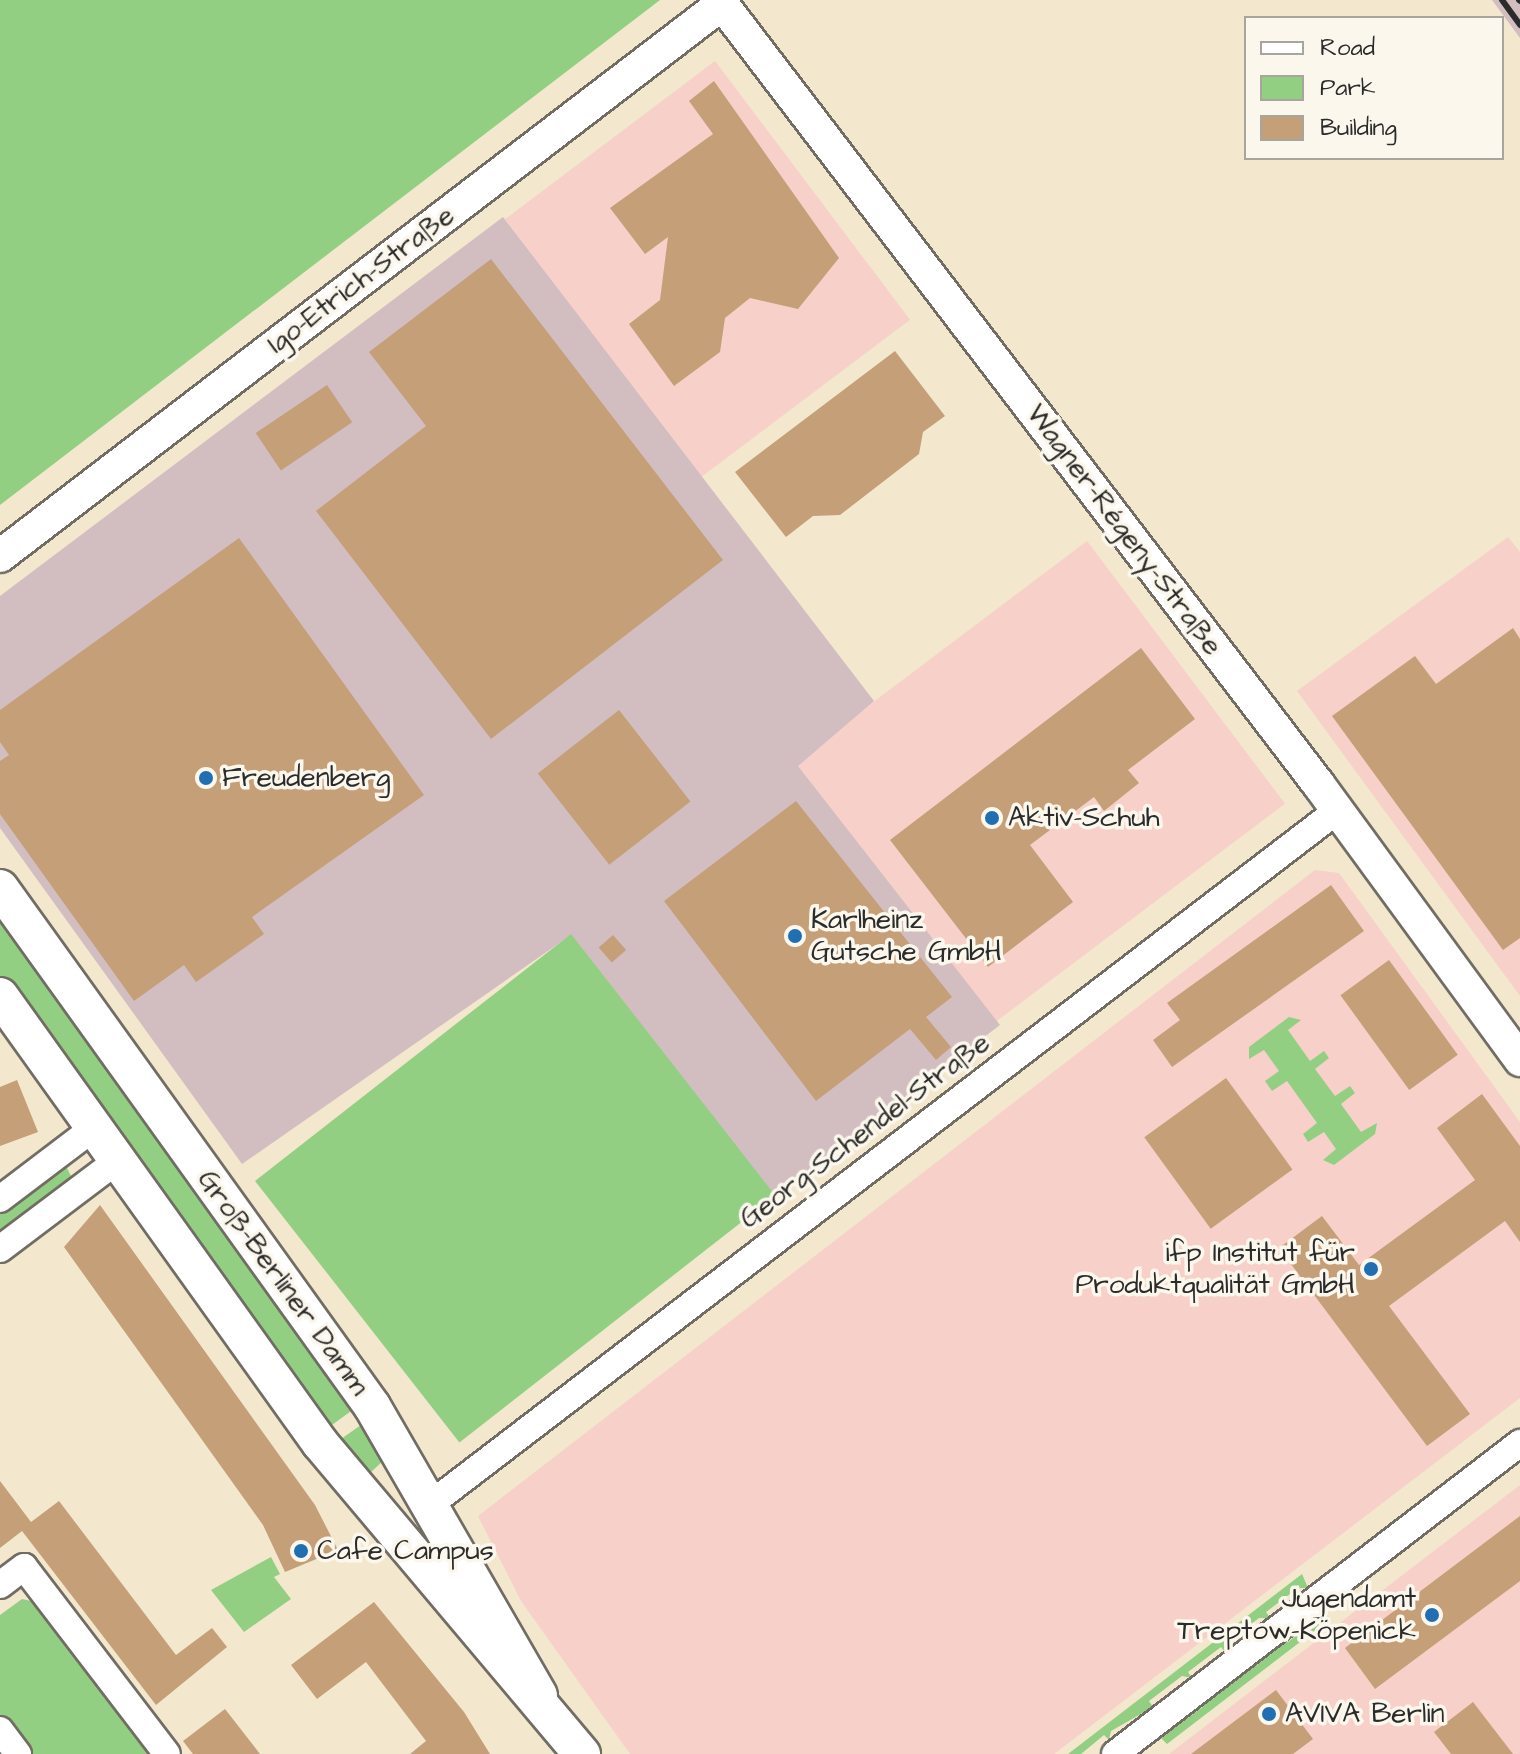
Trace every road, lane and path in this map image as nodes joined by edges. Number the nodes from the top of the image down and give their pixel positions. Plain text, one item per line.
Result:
1 (720, 2) edge
2 (0, 556) edge
3 (1338, 810) junction
4 (0, 888) edge
5 (0, 996) edge
6 (1520, 1060) edge
7 (95, 1127) junction
8 (118, 1160) junction
9 (0, 1199) edge
10 (0, 1249) edge
11 (1520, 1443) edge
12 (432, 1503) junction
13 (390, 1530) junction
14 (0, 1585) edge
15 (539, 1695) junction
16 (0, 1730) edge
17 (18, 1754) edge
18 (167, 1754) edge
19 (582, 1754) edge
20 (1115, 1754) edge

1 - 2 street, Igo-Etrich-Straße
1 - 3 street, Wagner-Régeny-Straße
3 - 6 street, Wagner-Régeny-Straße
3 - 12 street, Georg-Schendel-Straße
4 - 12 main road, Groß-Berliner Damm
5 - 7 main road, Groß-Berliner Damm
7 - 8 main road, Groß-Berliner Damm
7 - 9 street
8 - 10 street
8 - 13 main road, Groß-Berliner Damm
11 - 20 street
12 - 13 main road
12 - 15 main road, Groß-Berliner Damm
13 - 15 main road, Groß-Berliner Damm
14 - 18 street
15 - 19 main road, Groß-Berliner Damm
16 - 17 street

